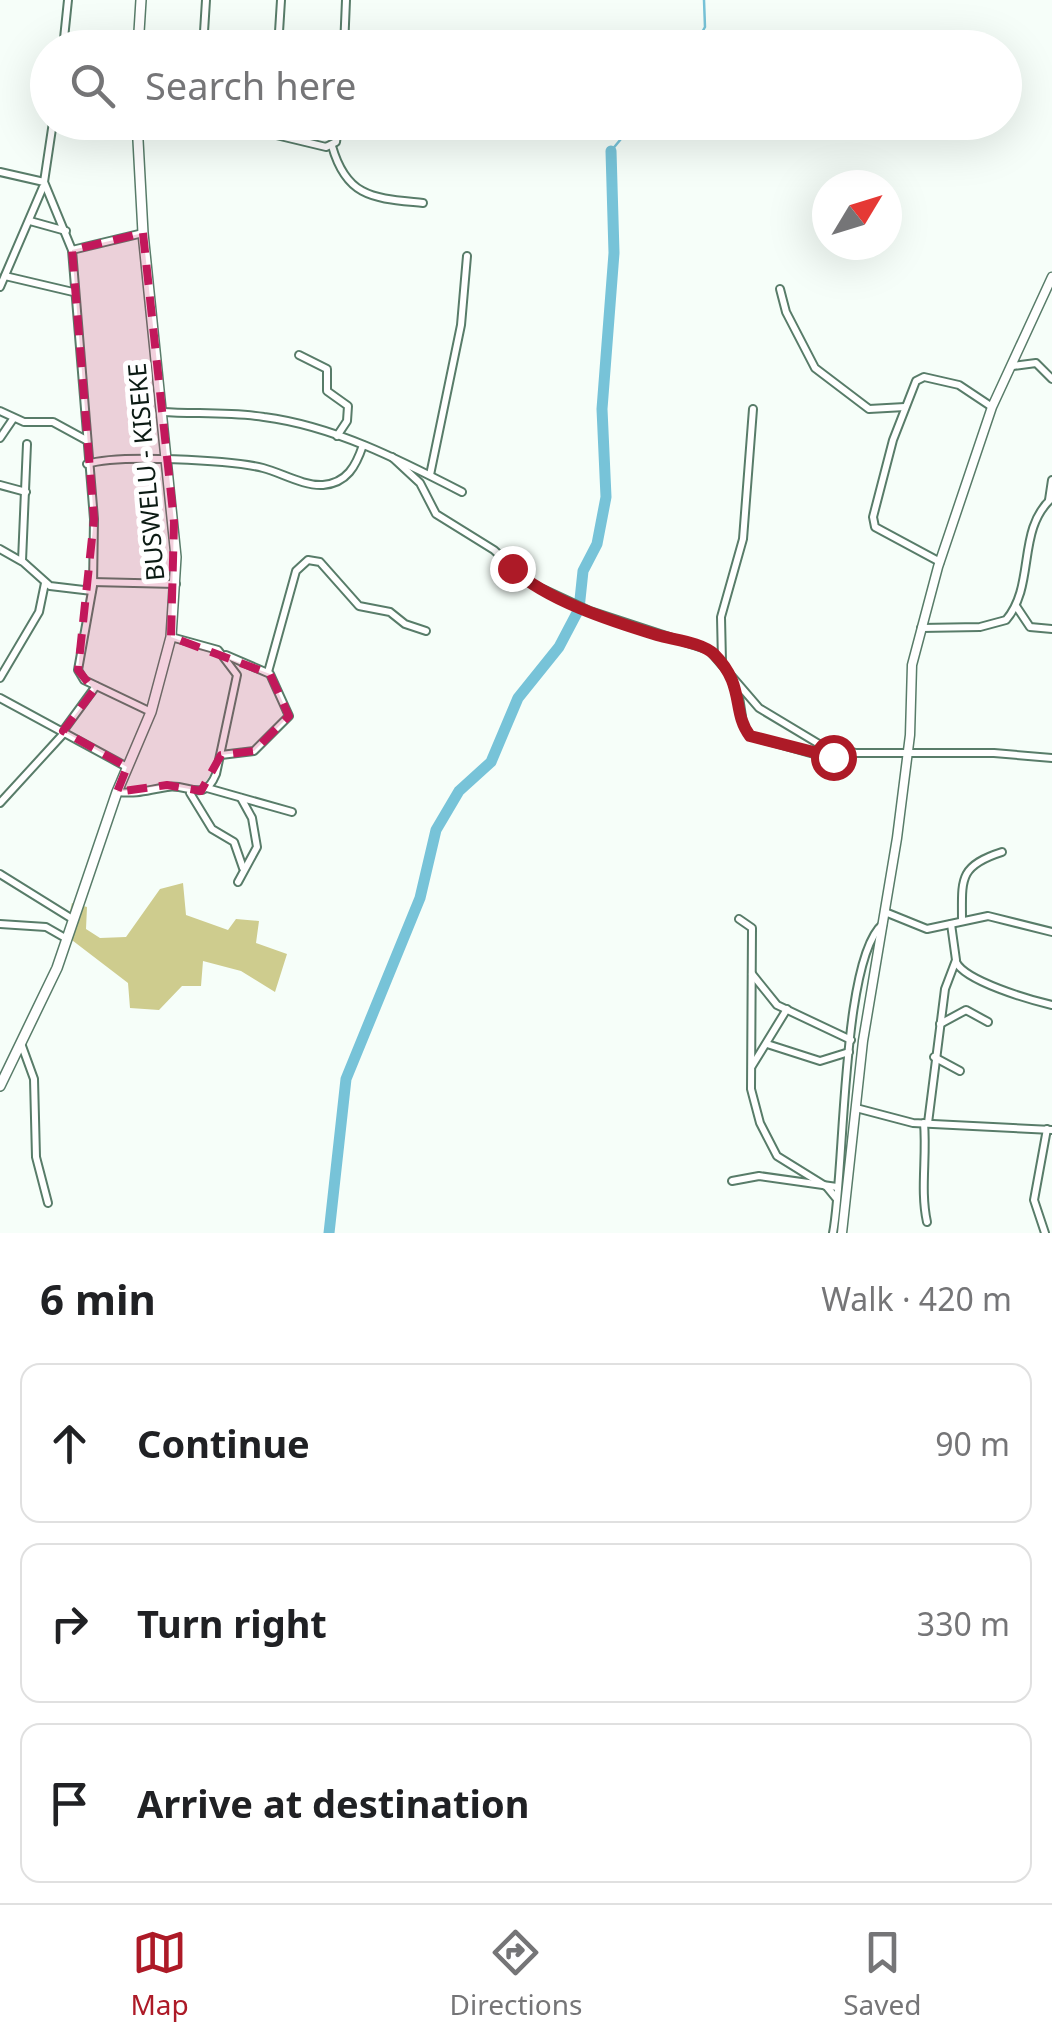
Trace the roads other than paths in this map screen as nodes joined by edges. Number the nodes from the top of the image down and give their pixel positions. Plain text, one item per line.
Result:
1 (68, 0) edge
2 (141, 0) edge
3 (206, 0) edge
4 (281, 0) edge
5 (346, 0) edge
6 (65, 30) edge
7 (139, 30) edge
8 (204, 30) edge
9 (279, 30) edge
10 (345, 30) edge
11 (50, 140) edge
12 (138, 140) edge
13 (301, 140) edge
14 (334, 140) edge
15 (332, 146) junction
16 (0, 172) edge
17 (44, 184) junction
18 (423, 203) dead end
19 (30, 221) junction
20 (66, 232) junction
21 (143, 232) junction
22 (72, 250) junction
23 (467, 256) dead end
24 (5, 276) junction
25 (1052, 276) edge
26 (0, 287) edge
27 (780, 289) dead end
28 (73, 292) junction
29 (299, 356) dead end
30 (1013, 366) junction
31 (1052, 379) edge
32 (906, 406) junction
33 (992, 407) junction
34 (753, 408) dead end
35 (0, 411) edge
36 (162, 412) junction
37 (13, 419) junction
38 (338, 436) junction
39 (0, 438) edge
40 (86, 440) junction
41 (27, 444) dead end
42 (363, 445) junction
43 (392, 457) junction
44 (166, 459) junction
45 (87, 464) junction
46 (430, 475) junction
47 (1052, 480) edge
48 (0, 485) edge
49 (26, 492) junction
50 (462, 492) dead end
51 (1050, 500) edge
52 (0, 549) edge
53 (22, 562) junction
54 (940, 562) junction
55 (92, 582) junction
56 (45, 583) junction
57 (176, 584) junction
58 (92, 591) junction
59 (1016, 604) junction
60 (921, 628) junction
61 (1052, 629) edge
62 (426, 631) dead end
63 (172, 637) junction
64 (225, 654) junction
65 (722, 664) junction
66 (268, 672) junction
67 (0, 678) edge
68 (734, 678) junction
69 (96, 686) junction
70 (0, 698) edge
71 (150, 712) junction
72 (64, 732) junction
73 (856, 754) junction
74 (908, 754) junction
75 (222, 755) junction
76 (1052, 758) edge
77 (127, 767) junction
78 (207, 788) junction
79 (117, 792) junction
80 (190, 792) junction
81 (242, 798) junction
82 (0, 802) edge
83 (292, 812) dead end
84 (1002, 852) dead end
85 (243, 868) junction
86 (0, 874) edge
87 (238, 882) dead end
88 (885, 912) junction
89 (739, 919) dead end
90 (74, 920) junction
91 (962, 921) junction
92 (0, 924) edge
93 (883, 924) junction
94 (951, 924) junction
95 (1052, 932) edge
96 (68, 940) junction
97 (956, 960) junction
98 (751, 973) junction
99 (1052, 1005) edge
100 (787, 1009) junction
101 (988, 1022) dead end
102 (940, 1025) junction
103 (852, 1041) junction
104 (767, 1044) junction
105 (22, 1046) junction
106 (850, 1051) junction
107 (934, 1057) junction
108 (752, 1067) junction
109 (960, 1071) dead end
110 (0, 1086) edge
111 (856, 1108) junction
112 (926, 1123) junction
113 (1050, 1129) edge
114 (732, 1181) dead end
115 (838, 1186) junction
116 (827, 1187) junction
117 (836, 1198) junction
118 (48, 1204) dead end
119 (928, 1222) dead end
120 (833, 1233) edge
121 (842, 1233) edge
122 (1045, 1233) edge

1 - 6 street
2 - 7 main road
3 - 8 street
4 - 9 street
5 - 10 street
11 - 17 street
12 - 21 main road, BUSWELU - KISEKE
13 - 15 street
14 - 15 street
15 - 18 street
16 - 17 street
17 - 19 street
17 - 20 street
19 - 20 street
19 - 24 street
20 - 22 street
21 - 22 street
21 - 36 main road, BUSWELU - KISEKE
22 - 28 street
23 - 46 street
24 - 26 street
24 - 28 street
25 - 30 street
27 - 32 street
28 - 40 street
29 - 38 street
30 - 31 street
30 - 33 street
32 - 33 street
32 - 54 street
33 - 54 street
34 - 65 street
35 - 37 street
36 - 38 street
36 - 44 main road, BUSWELU - KISEKE
37 - 39 street
37 - 40 street
38 - 42 street
40 - 45 street
41 - 49 street
42 - 43 street
42 - 44 street
43 - 46 street
43 - 65 street
44 - 45 street
44 - 57 main road, BUSWELU - KISEKE
45 - 55 street
46 - 50 street
47 - 51 street
48 - 49 street
49 - 53 street
51 - 59 street
52 - 53 street
53 - 56 street
54 - 60 street
55 - 57 street
55 - 58 street
56 - 58 street
56 - 67 street
57 - 63 main road, BUSWELU - KISEKE
58 - 69 street
59 - 60 street
59 - 61 street
60 - 74 street
62 - 66 street
63 - 64 street
63 - 71 main road, BUSWELU - KISEKE
64 - 66 street
64 - 75 street
65 - 68 street
66 - 75 street
68 - 73 street
68 - 73 street
69 - 71 street
69 - 72 street
70 - 72 street
71 - 77 main road, BUSWELU - KISEKE
72 - 77 street
72 - 82 street
73 - 74 street
74 - 76 street
74 - 88 street
75 - 78 street
77 - 79 main road, BUSWELU - KISEKE
78 - 80 street
78 - 81 street
79 - 80 street
79 - 90 main road, BUSWELU - KISEKE
80 - 85 street
81 - 83 street
81 - 85 street
84 - 91 street
85 - 87 street
86 - 90 street
88 - 93 street
88 - 94 street
89 - 98 street
90 - 96 main road, BUSWELU - KISEKE
91 - 94 street
91 - 95 street
92 - 96 street
93 - 103 street
93 - 111 street
94 - 97 street
96 - 105 main road, BUSWELU - KISEKE
97 - 99 street
97 - 102 street
98 - 100 street
98 - 108 street
100 - 103 street
100 - 104 street
101 - 102 street
102 - 107 street
103 - 106 street
104 - 106 street
104 - 108 street
105 - 110 main road, BUSWELU - KISEKE
105 - 118 street
106 - 115 street
107 - 109 street
107 - 112 street
108 - 116 street
111 - 112 street
111 - 121 street
112 - 113 street
112 - 119 street
113 - 122 street
114 - 116 street
115 - 116 street
115 - 117 street
116 - 117 street
117 - 120 street

